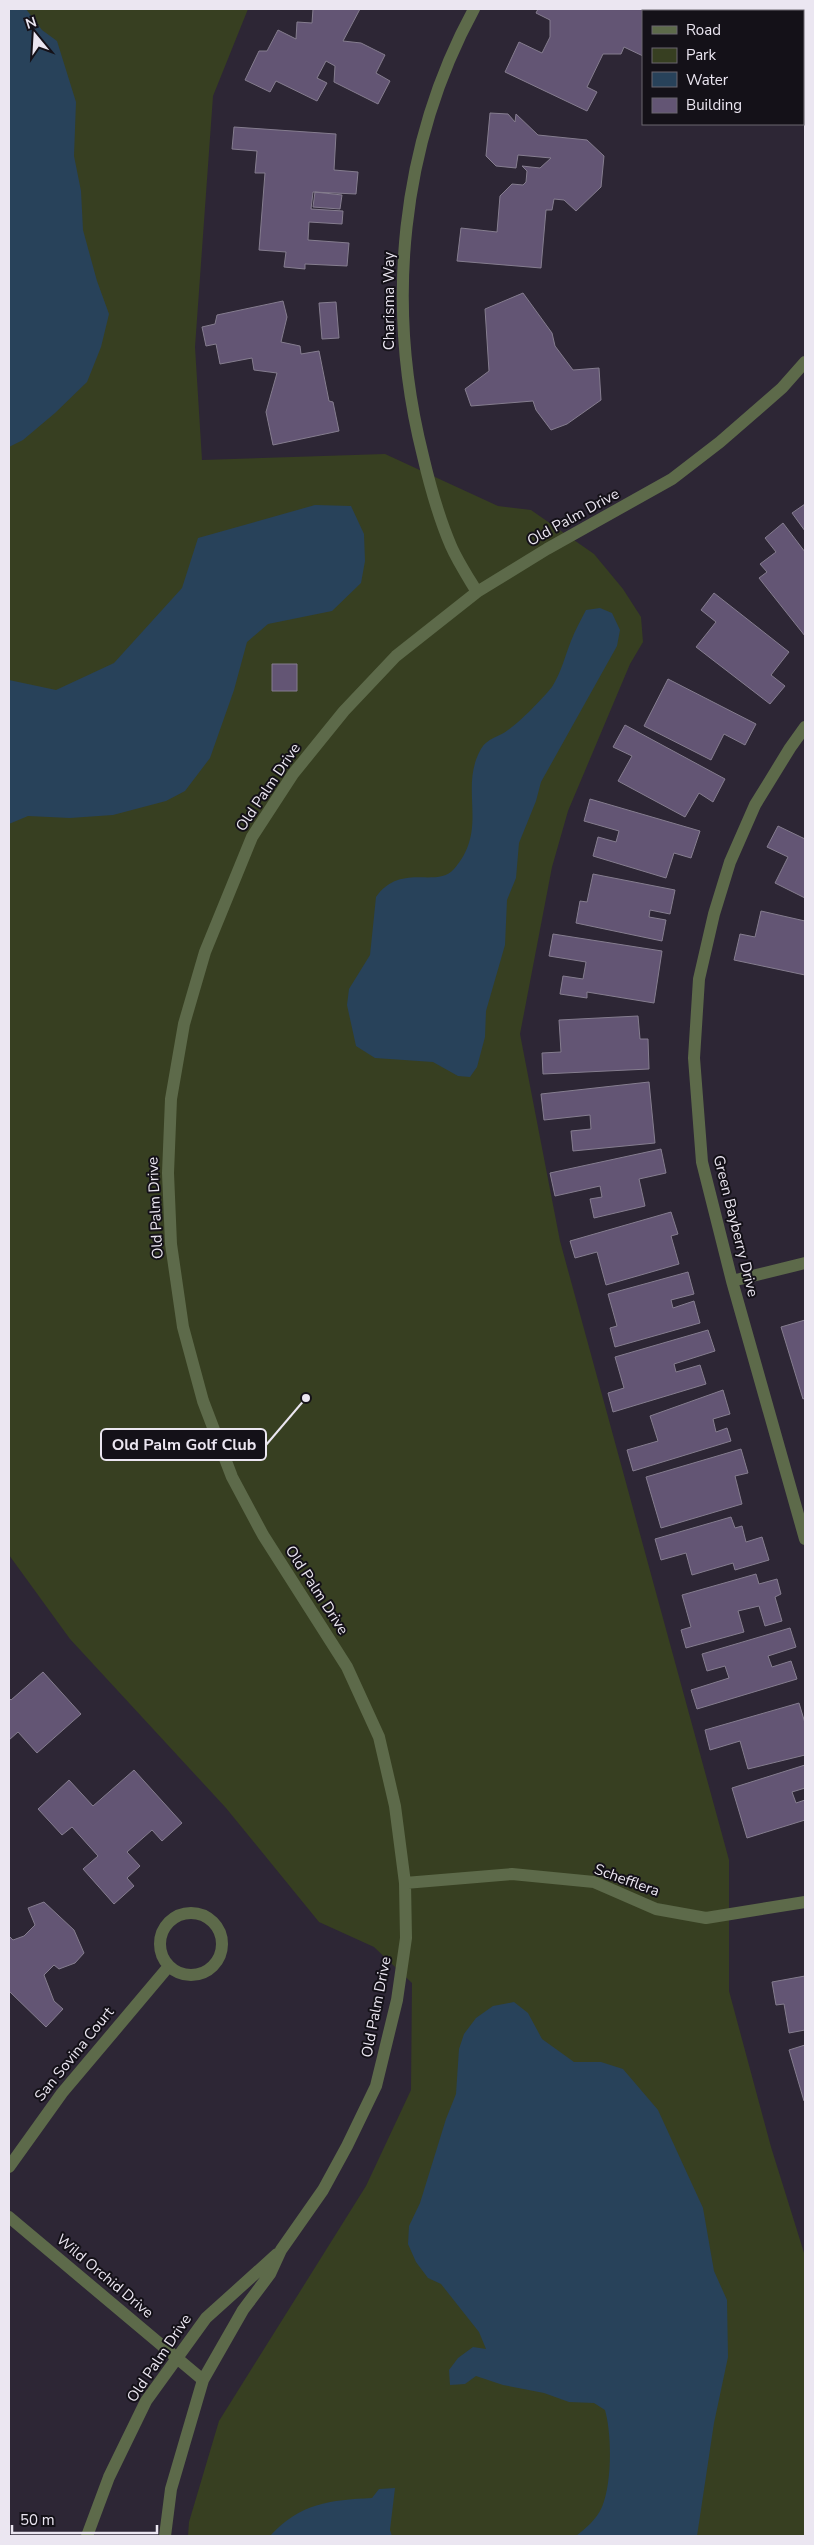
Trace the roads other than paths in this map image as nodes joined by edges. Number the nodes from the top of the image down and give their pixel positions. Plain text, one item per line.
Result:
1 (474, 9) edge
2 (805, 362) edge
3 (477, 592) junction
4 (805, 727) edge
5 (805, 1263) edge
6 (732, 1281) junction
7 (805, 1539) edge
8 (405, 1883) junction
9 (805, 1902) edge
10 (169, 1966) junction
11 (9, 2166) edge
12 (9, 2217) edge
13 (281, 2250) junction
14 (177, 2357) junction
15 (203, 2380) junction
16 (87, 2536) edge
17 (166, 2536) edge

1 - 3 street, Charisma Way
2 - 3 street, Old Palm Drive
3 - 8 street, Old Palm Drive
4 - 6 street, Green Bayberry Drive
5 - 6 street
6 - 7 street, Green Bayberry Drive
8 - 9 street, Schefflera
8 - 13 street, Old Palm Drive
10 - 10 street
10 - 11 street, San Sovina Court
12 - 14 street, Wild Orchid Drive
13 - 14 street, Old Palm Drive
13 - 15 street, Old Palm Drive
14 - 15 street, Wild Orchid Drive
14 - 16 street, Old Palm Drive
15 - 17 street, Old Palm Drive

